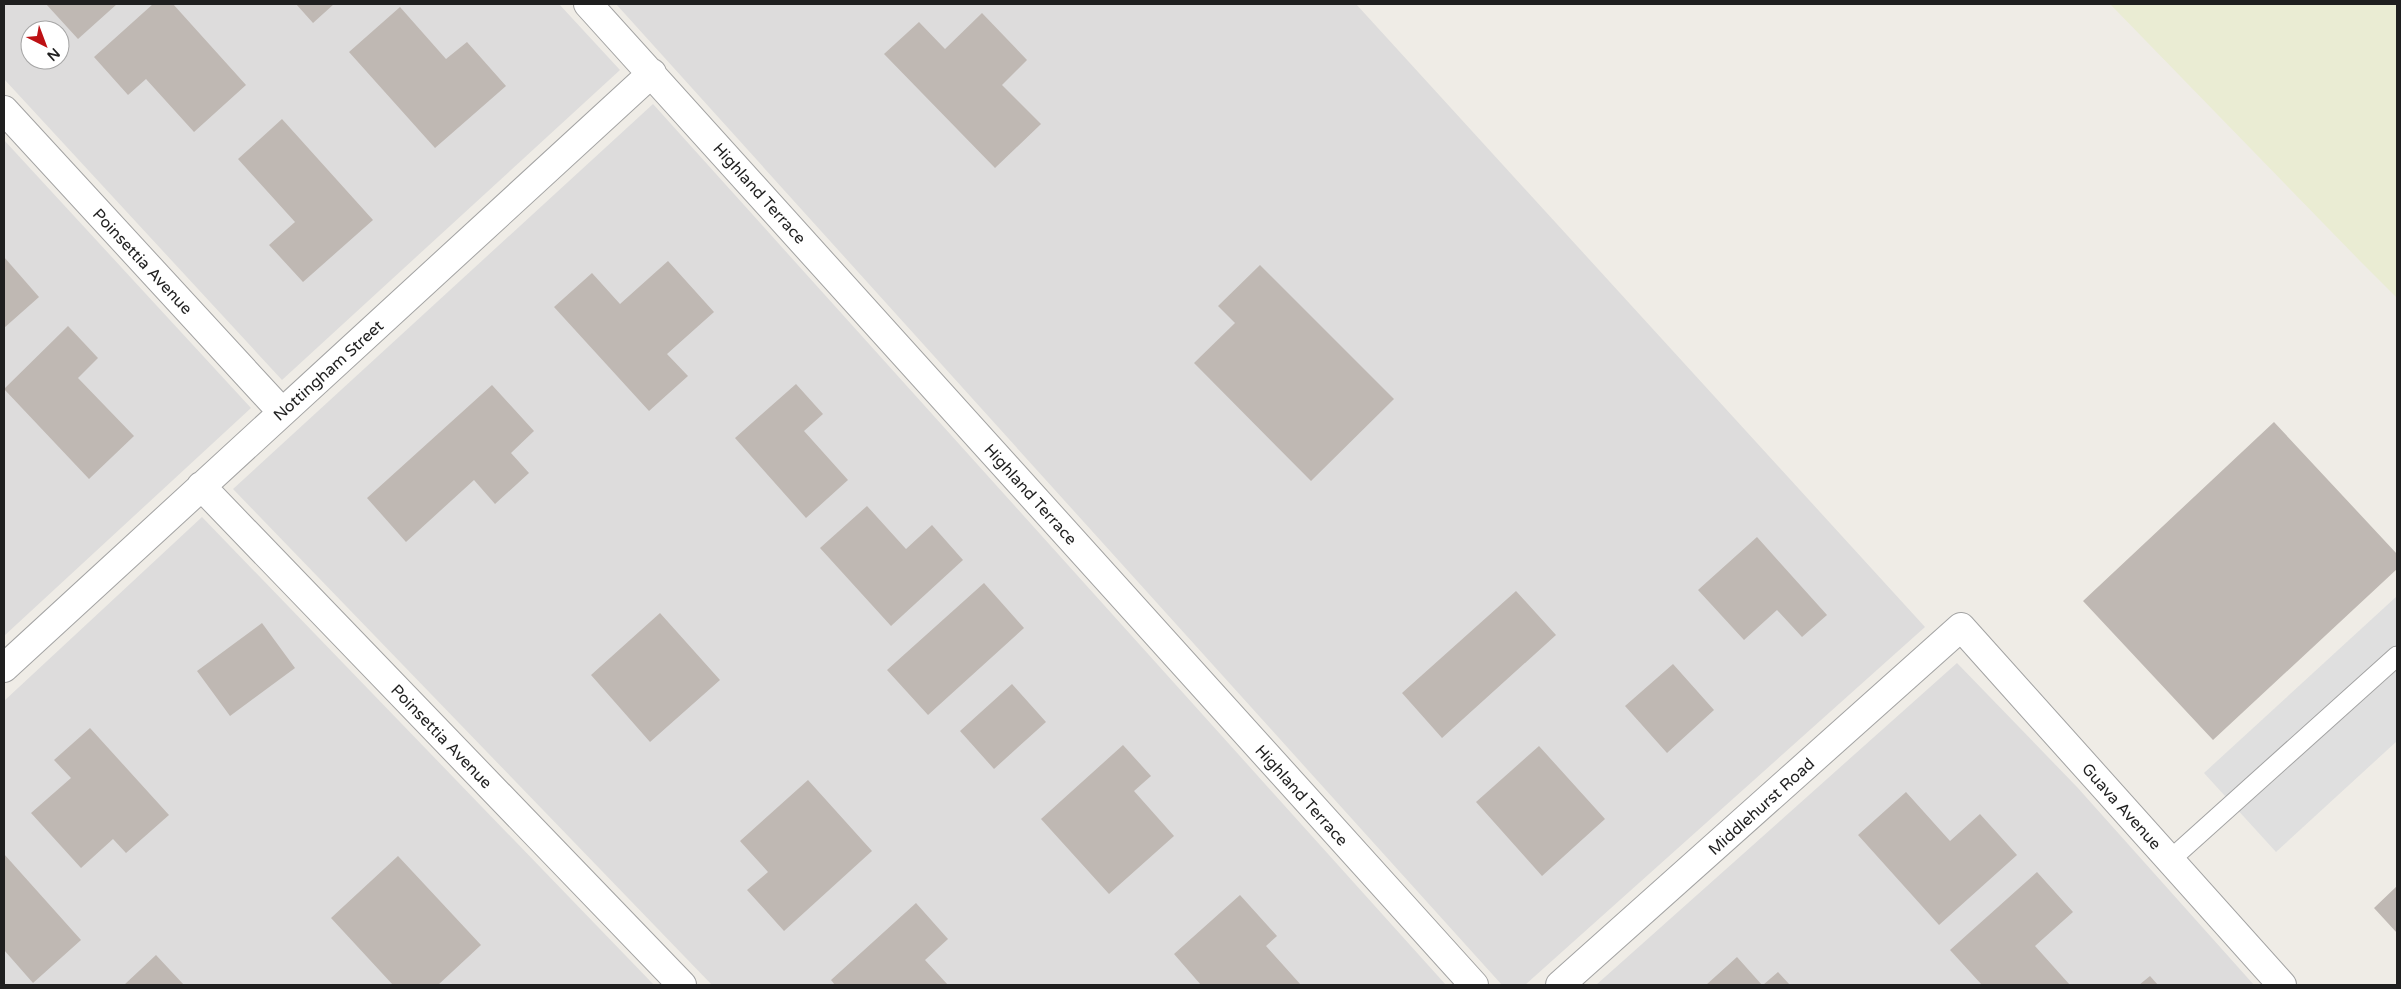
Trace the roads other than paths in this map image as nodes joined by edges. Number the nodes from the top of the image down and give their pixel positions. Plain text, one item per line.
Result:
1 (588, 4) edge
2 (652, 73) junction
3 (4, 110) edge
4 (282, 412) junction
5 (201, 486) junction
6 (1962, 627) joint
7 (2397, 656) edge
8 (4, 668) edge
9 (2170, 860) junction
10 (682, 985) edge
11 (1474, 985) edge
12 (1560, 985) edge
13 (2282, 985) edge

1 - 2 street, Highland Terrace
2 - 4 street, Nottingham Street
2 - 11 street, Highland Terrace
3 - 4 street, Poinsettia Avenue
4 - 5 street, Nottingham Street
5 - 8 street, Nottingham Street
5 - 10 street, Poinsettia Avenue
6 - 9 street, Guava Avenue
6 - 12 street, Middlehurst Road
7 - 9 lane
9 - 13 street, Guava Avenue

